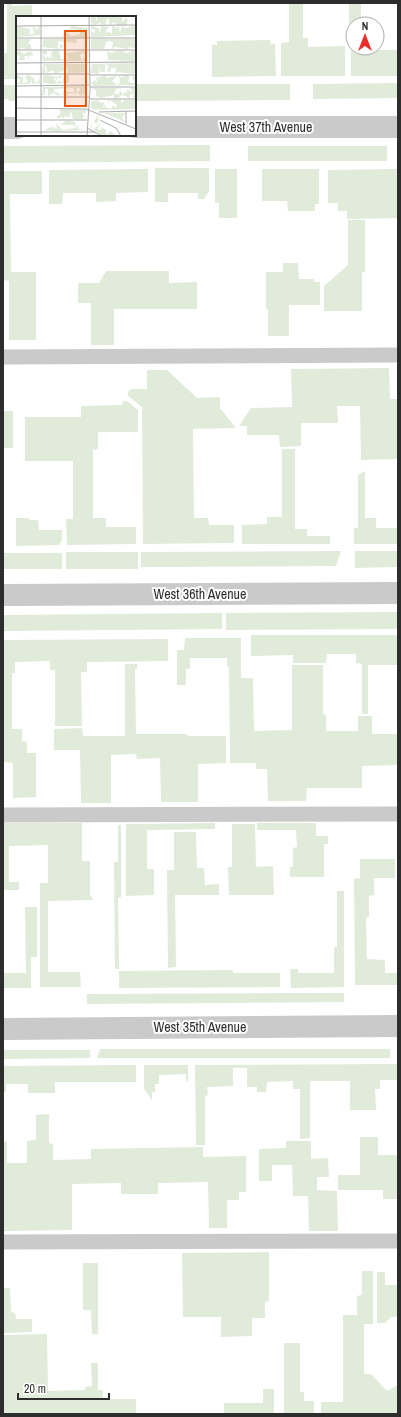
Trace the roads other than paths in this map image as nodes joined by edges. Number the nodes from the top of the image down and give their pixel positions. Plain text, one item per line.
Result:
1 (398, 126) edge
2 (136, 127) edge
3 (3, 128) edge
4 (16, 128) edge
5 (398, 356) edge
6 (3, 357) edge
7 (398, 593) edge
8 (3, 595) edge
9 (398, 814) edge
10 (3, 815) edge
11 (398, 1026) edge
12 (3, 1029) edge
13 (398, 1241) edge
14 (3, 1242) edge

1 - 2 street, West 37th Avenue
3 - 4 street
5 - 6 lane
7 - 8 street, West 36th Avenue
9 - 10 lane
11 - 12 street, West 35th Avenue
13 - 14 lane

